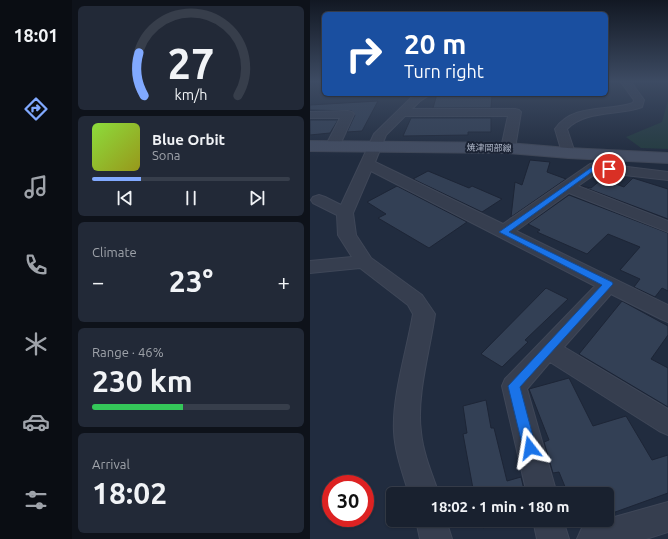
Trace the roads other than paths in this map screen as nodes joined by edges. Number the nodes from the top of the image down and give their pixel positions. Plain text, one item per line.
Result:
1 (408, 107) edge
2 (634, 107) edge
3 (310, 114) edge
4 (402, 114) junction
5 (310, 146) edge
6 (332, 146) junction
7 (508, 148) junction
8 (568, 153) junction
9 (372, 155) junction
10 (668, 158) edge
11 (668, 176) edge
12 (567, 187) junction
13 (320, 200) dead end
14 (344, 213) junction
15 (668, 227) edge
16 (503, 232) junction
17 (364, 262) junction
18 (310, 267) edge
19 (609, 284) junction
20 (668, 314) edge
21 (549, 350) junction
22 (668, 423) edge
23 (422, 487) edge
24 (540, 487) edge
25 (668, 517) edge
26 (433, 527) edge
27 (550, 527) edge
28 (436, 539) edge
29 (553, 539) edge
30 (593, 539) edge

1 - 4 street
2 - 8 street
3 - 6 street
4 - 7 street
4 - 9 street
5 - 6 main road, 焼津岡部線
6 - 9 main road, 焼津岡部線
7 - 8 main road, 焼津岡部線
7 - 9 main road, 焼津岡部線
8 - 10 main road, 焼津岡部線
9 - 14 street
9 - 16 street
11 - 12 street
12 - 15 street
12 - 16 street
13 - 14 street
14 - 17 street
16 - 19 street
17 - 18 street
17 - 23 street
19 - 20 street
19 - 21 street
21 - 22 street
21 - 24 street
25 - 30 street
26 - 28 street
27 - 29 street

